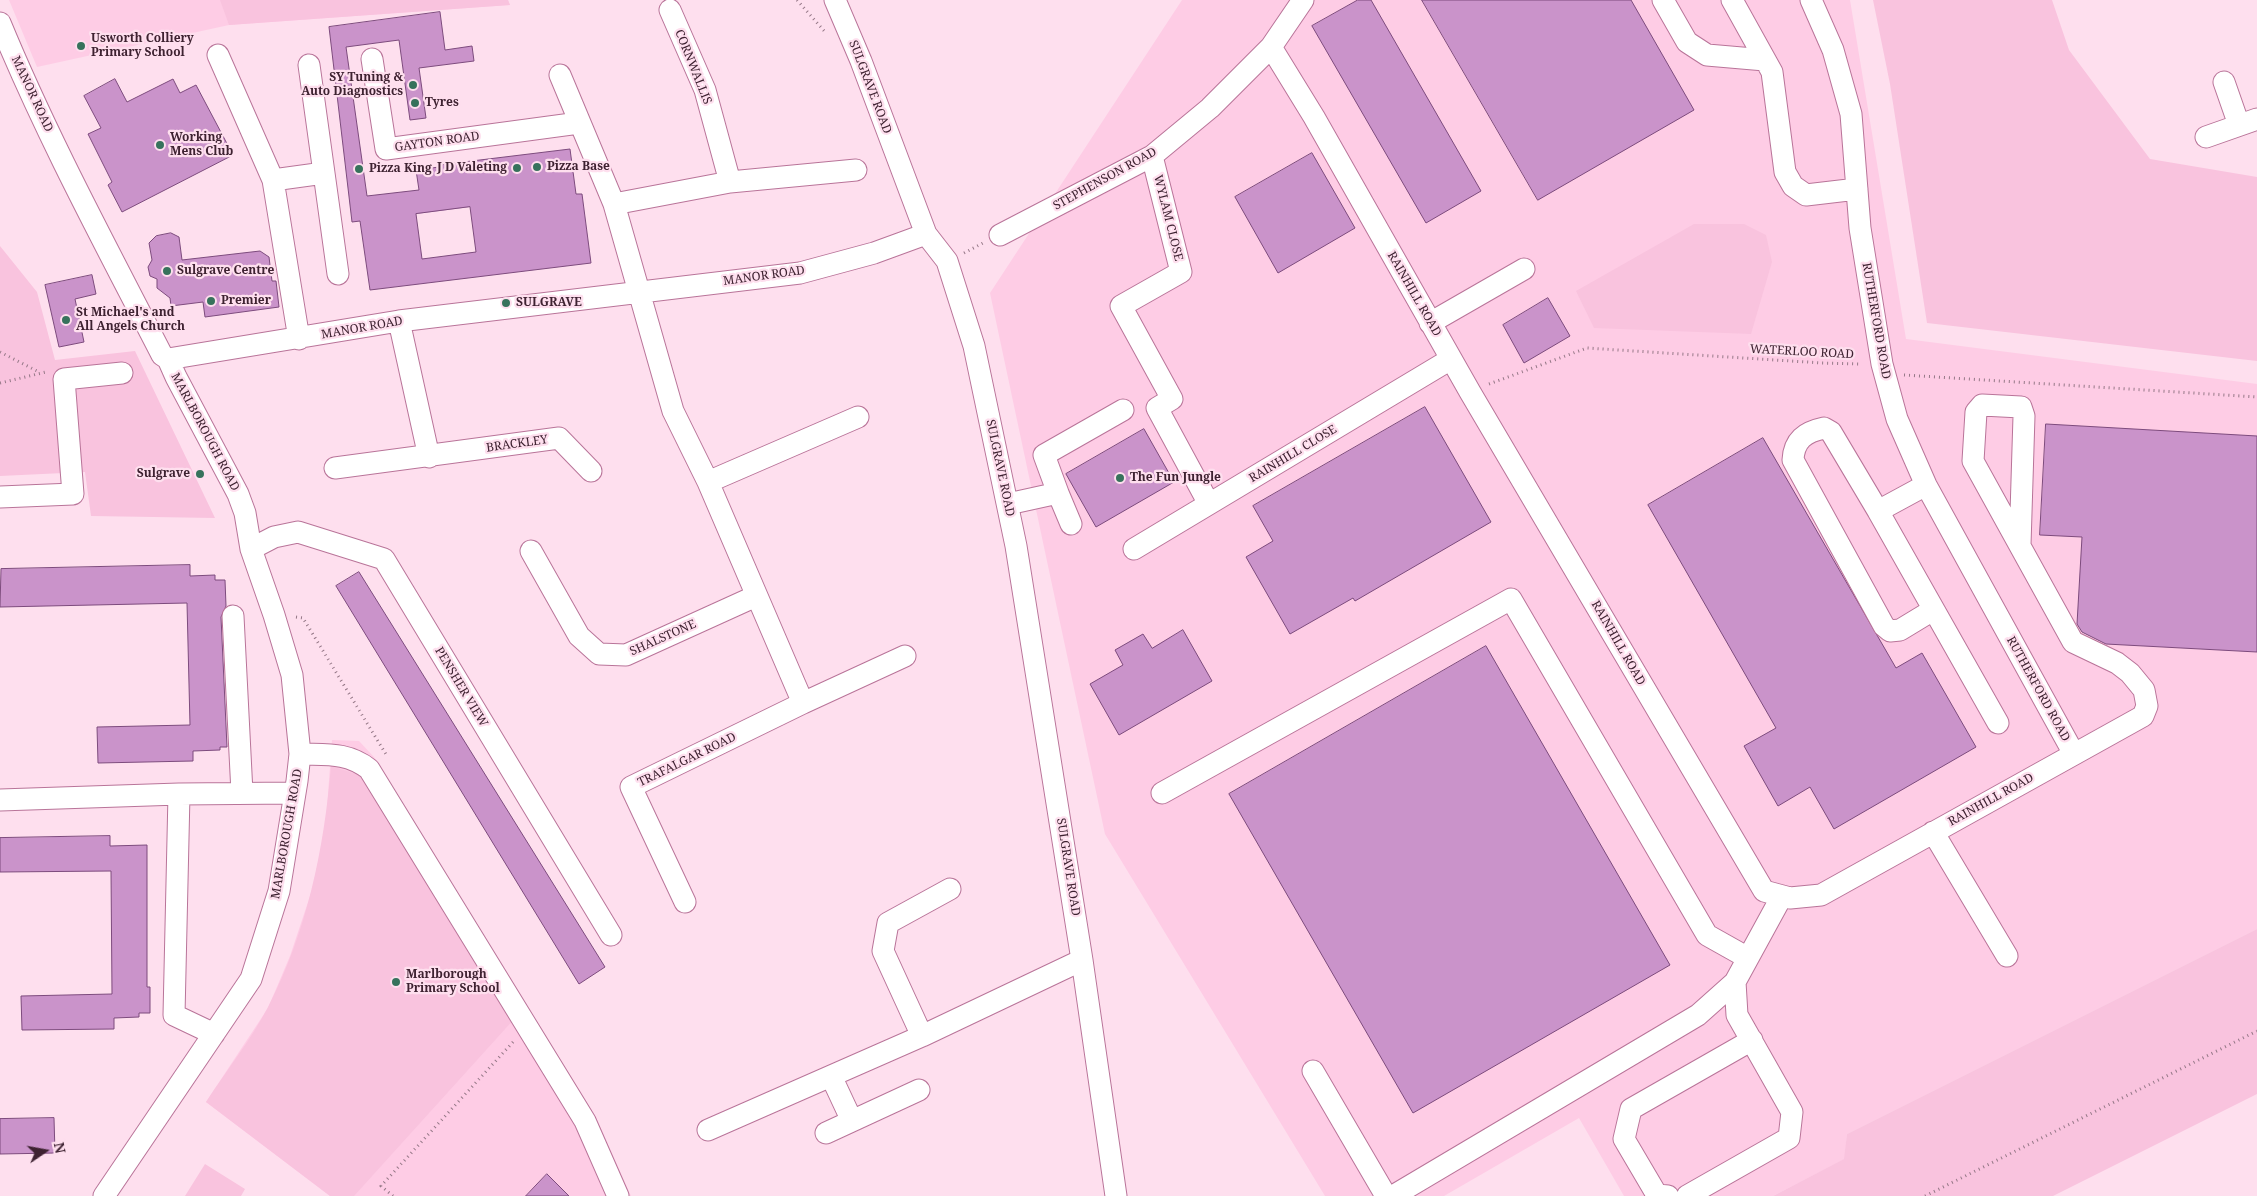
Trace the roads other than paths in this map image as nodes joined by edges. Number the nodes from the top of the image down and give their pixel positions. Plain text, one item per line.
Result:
1 (835, 0) edge
2 (1303, 0) edge
3 (1663, 0) edge
4 (1732, 0) edge
5 (1811, 0) edge
6 (670, 10) dead end
7 (0, 23) edge
8 (1271, 47) junction
9 (218, 55) dead end
10 (372, 59) dead end
11 (1765, 60) junction
12 (309, 65) dead end
13 (560, 74) dead end
14 (2224, 82) dead end
15 (2248, 122) edge
16 (579, 123) junction
17 (2206, 137) dead end
18 (1152, 156) junction
19 (856, 170) dead end
20 (324, 173) junction
21 (273, 180) junction
22 (730, 182) junction
23 (1857, 189) junction
24 (614, 204) junction
25 (926, 234) junction
26 (1000, 235) road end
27 (1524, 269) dead end
28 (338, 274) dead end
29 (639, 292) junction
30 (399, 321) junction
31 (1430, 323) junction
32 (299, 339) junction
33 (168, 359) junction
34 (1451, 359) junction
35 (122, 373) dead end
36 (1124, 410) dead end
37 (858, 417) dead end
38 (429, 457) junction
39 (335, 468) dead end
40 (591, 471) dead end
41 (708, 482) junction
42 (1926, 485) junction
43 (1058, 493) junction
44 (0, 497) edge
45 (1008, 504) junction
46 (1209, 504) junction
47 (1878, 511) junction
48 (1071, 524) dead end
49 (2020, 545) junction
50 (250, 548) junction
51 (1134, 549) dead end
52 (531, 551) dead end
53 (756, 596) junction
54 (1933, 610) junction
55 (233, 616) dead end
56 (905, 656) dead end
57 (804, 704) junction
58 (1998, 723) dead end
59 (300, 754) junction
60 (2074, 754) junction
61 (242, 793) junction
62 (294, 793) junction
63 (1162, 793) dead end
64 (179, 794) junction
65 (0, 800) edge
66 (1933, 832) junction
67 (950, 889) dead end
68 (1782, 896) junction
69 (685, 902) dead end
70 (611, 935) dead end
71 (2007, 956) dead end
72 (1748, 958) junction
73 (1082, 960) junction
74 (1735, 982) junction
75 (214, 1034) junction
76 (922, 1036) junction
77 (1752, 1040) junction
78 (1313, 1071) dead end
79 (831, 1076) junction
80 (919, 1090) dead end
81 (852, 1121) junction
82 (708, 1130) dead end
83 (826, 1133) dead end
84 (104, 1196) edge
85 (618, 1196) edge
86 (1116, 1196) edge
87 (1386, 1196) edge
88 (1393, 1196) edge
89 (1668, 1196) edge
90 (1687, 1196) edge

1 - 25 street, SULGRAVE ROAD
2 - 8 street, STEPHENSON ROAD
3 - 11 street
4 - 11 street
5 - 23 street, RUTHERFORD ROAD
6 - 22 street, CORNWALLIS
7 - 33 street, MANOR ROAD
8 - 18 street, STEPHENSON ROAD
8 - 31 street, RAINHILL ROAD
9 - 21 street
10 - 16 street, GAYTON ROAD
11 - 23 street
12 - 20 street
13 - 16 street
14 - 15 street
15 - 17 street
16 - 24 street
18 - 26 street, STEPHENSON ROAD
18 - 46 street, WYLAM CLOSE
19 - 22 street
20 - 21 street
20 - 28 street
21 - 32 street
22 - 24 street
23 - 42 street, RUTHERFORD ROAD
24 - 29 street
25 - 29 street, MANOR ROAD
25 - 45 street, SULGRAVE ROAD
27 - 31 street
29 - 30 street, MANOR ROAD
29 - 41 street
30 - 32 street, MANOR ROAD
30 - 38 street
31 - 34 street, RAINHILL ROAD
32 - 33 street, MANOR ROAD
33 - 50 street, MARLBOROUGH ROAD
34 - 46 street, RAINHILL CLOSE
34 - 68 street, RAINHILL ROAD
35 - 44 street
36 - 43 street
37 - 41 street
38 - 39 street, BRACKLEY
38 - 40 street, BRACKLEY
41 - 53 street
42 - 47 street
42 - 60 street, RUTHERFORD ROAD
43 - 45 street
43 - 48 street
45 - 73 street, SULGRAVE ROAD
46 - 51 street, RAINHILL CLOSE
47 - 54 street
47 - 54 street
49 - 49 street
49 - 60 street, RAINHILL ROAD
50 - 59 street, MARLBOROUGH ROAD
50 - 70 street, PENSHER VIEW
52 - 53 street, SHALSTONE
53 - 57 street
54 - 58 street
55 - 61 street
56 - 57 street, TRAFALGAR ROAD
57 - 69 street, TRAFALGAR ROAD
59 - 62 street, MARLBOROUGH ROAD
59 - 85 street
60 - 66 street, RAINHILL ROAD
61 - 62 street
61 - 64 street
62 - 75 street, MARLBOROUGH ROAD
63 - 72 street
64 - 65 street
64 - 75 street
66 - 68 street, RAINHILL ROAD
66 - 71 street
67 - 76 street
68 - 72 street
72 - 74 street
73 - 76 street
73 - 86 street, SULGRAVE ROAD
74 - 77 street
74 - 88 street
75 - 84 street, MARLBOROUGH ROAD
76 - 79 street
77 - 89 street
77 - 90 street
78 - 87 street
79 - 81 street
79 - 82 street
80 - 81 street
81 - 83 street

